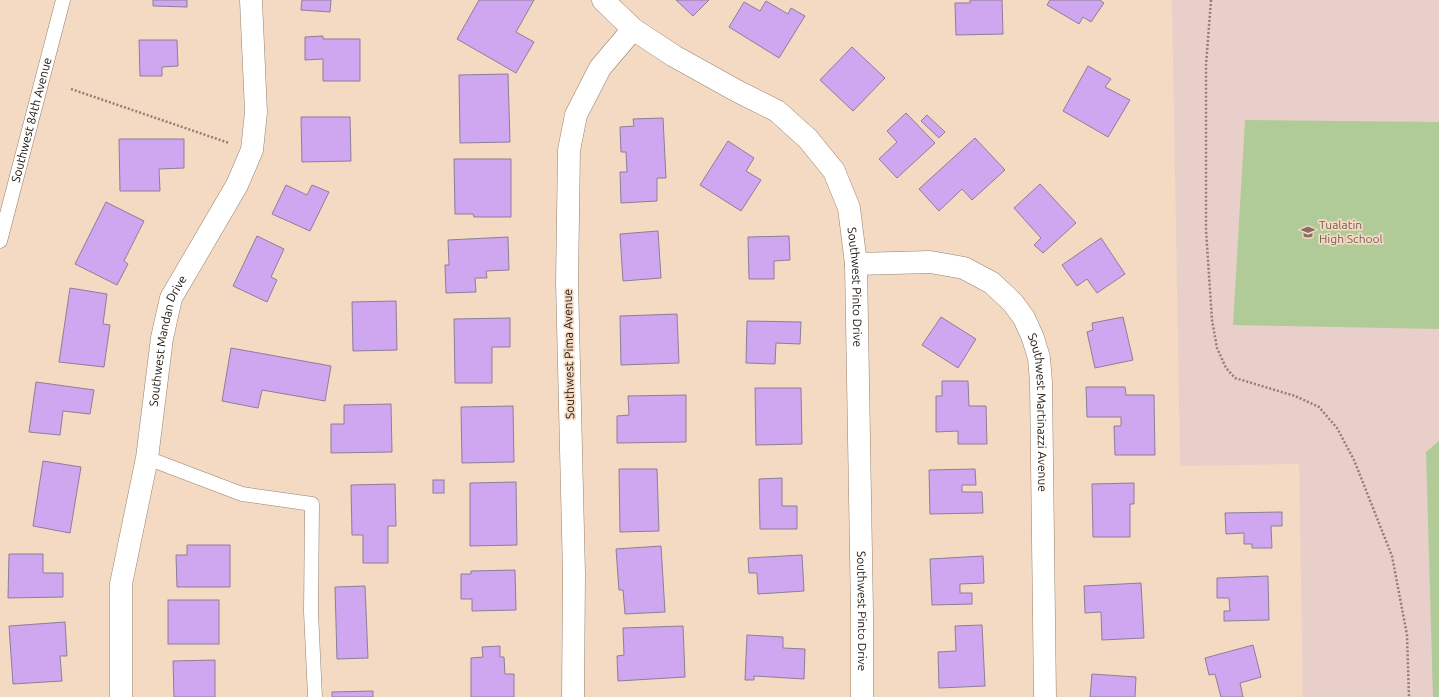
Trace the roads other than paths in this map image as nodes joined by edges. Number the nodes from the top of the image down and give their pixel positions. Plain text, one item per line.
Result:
1 (63, 0) edge
2 (251, 0) edge
3 (603, 0) edge
4 (633, 29) junction
5 (0, 241) edge
6 (856, 264) junction
7 (147, 458) junction
8 (121, 697) edge
9 (315, 697) edge
10 (573, 697) edge
11 (862, 697) edge
12 (1045, 697) edge

1 - 5 lane, Southwest 84th Avenue
2 - 7 street, Southwest Mandan Drive
3 - 4 street, Southwest Pinto Drive
4 - 6 street, Southwest Pinto Drive
4 - 10 street, Southwest Pima Avenue
6 - 11 street, Southwest Pinto Drive
6 - 12 street, Southwest Martinazzi Avenue
7 - 8 street, Southwest Mandan Drive
7 - 9 lane

